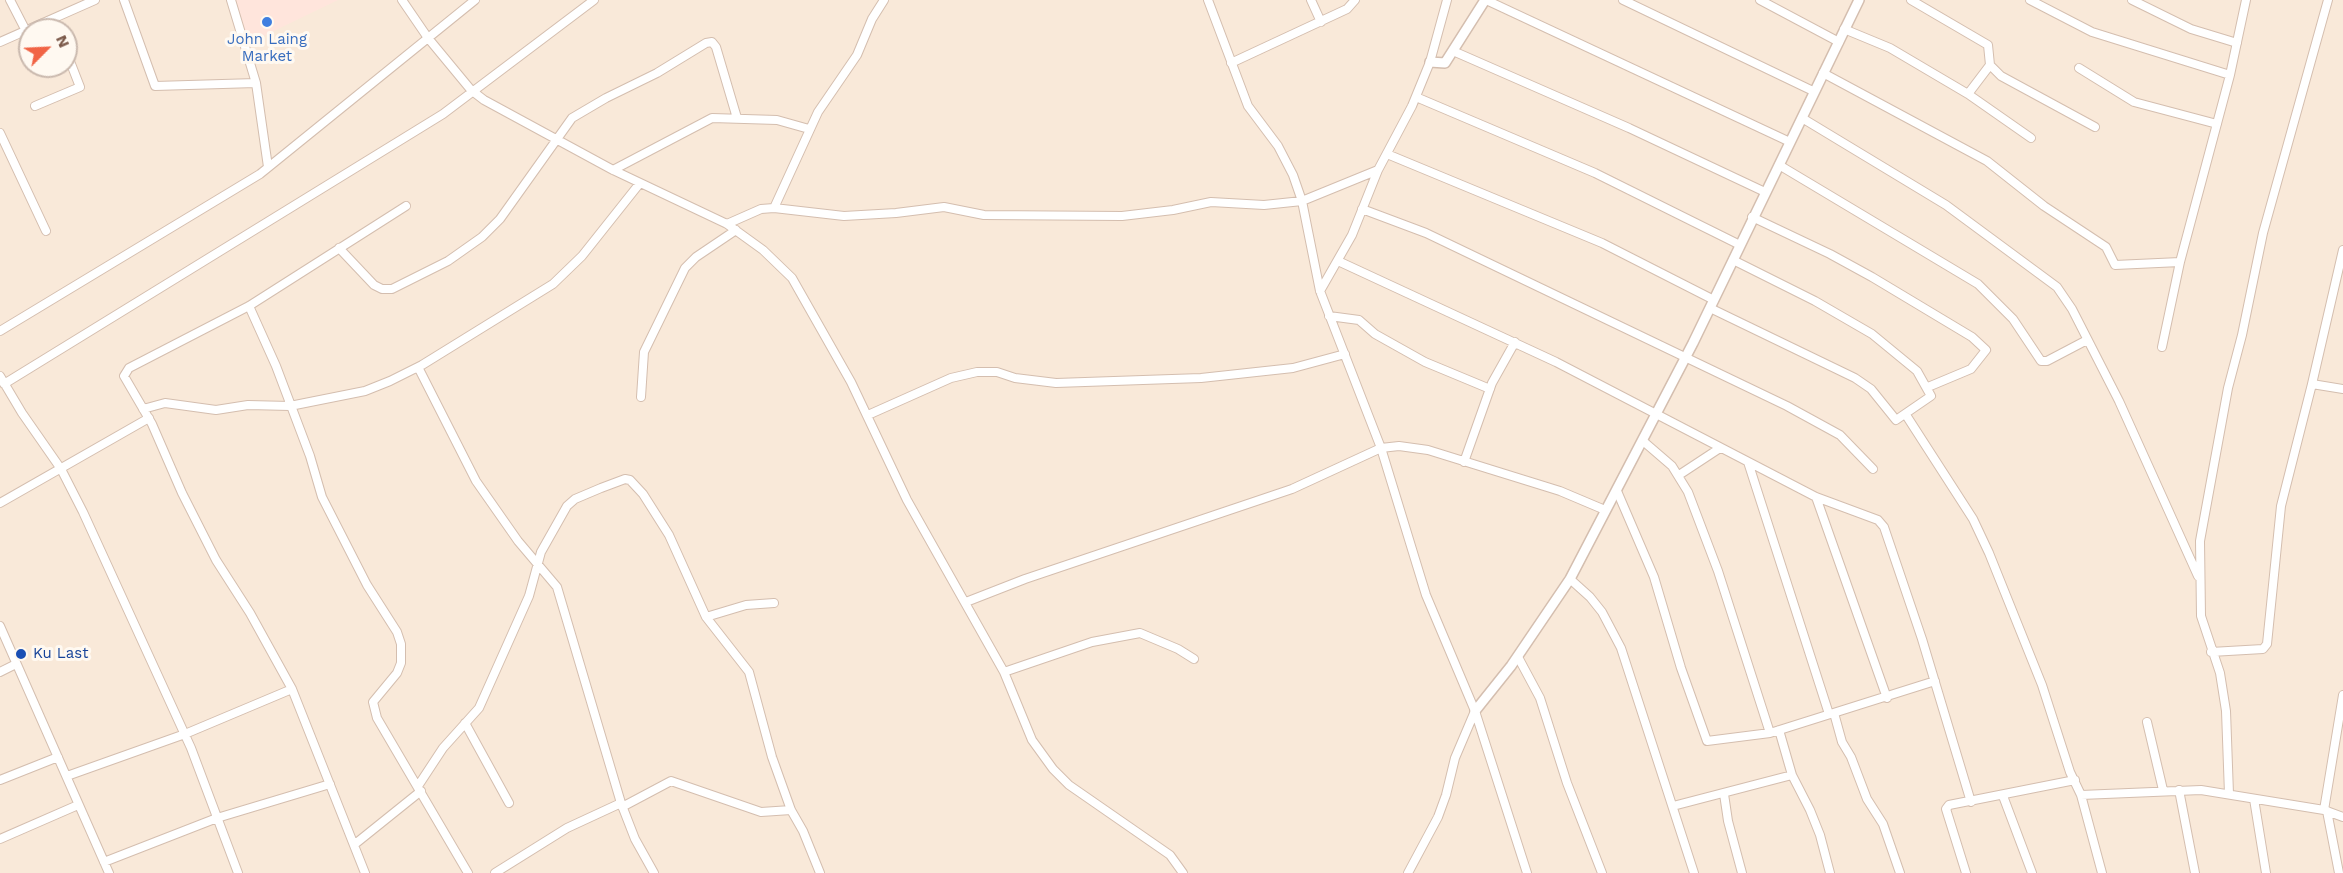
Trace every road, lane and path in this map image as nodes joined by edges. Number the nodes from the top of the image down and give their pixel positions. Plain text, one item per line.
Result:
1 (10, 0) edge
2 (96, 0) edge
3 (124, 0) edge
4 (231, 0) edge
5 (402, 0) edge
6 (475, 0) edge
7 (594, 0) edge
8 (884, 0) edge
9 (1208, 0) edge
10 (1311, 0) edge
11 (1355, 0) edge
12 (1448, 0) edge
13 (1485, 0) edge
14 (1623, 0) edge
15 (1760, 0) edge
16 (1859, 0) edge
17 (1911, 0) edge
18 (2030, 0) edge
19 (2132, 0) edge
20 (2246, 0) edge
21 (2328, 0) edge
22 (19, 18) edge
23 (55, 18) edge
24 (1321, 22) junction
25 (1844, 29) junction
26 (18, 34) edge
27 (428, 38) junction
28 (0, 42) edge
29 (1839, 42) junction
30 (2237, 43) junction
31 (1453, 51) junction
32 (1430, 62) junction
33 (1231, 63) junction
34 (1990, 65) junction
35 (2079, 68) dead end
36 (1823, 72) junction
37 (2230, 75) junction
38 (76, 78) edge
39 (256, 83) junction
40 (471, 90) junction
41 (1814, 91) junction
42 (1968, 94) junction
43 (1416, 97) junction
44 (35, 106) dead end
45 (737, 118) junction
46 (1802, 118) junction
47 (2217, 124) junction
48 (2095, 128) dead end
49 (809, 129) junction
50 (0, 133) edge
51 (557, 138) junction
52 (2031, 138) dead end
53 (1790, 142) junction
54 (1387, 154) junction
55 (1779, 165) junction
56 (268, 167) junction
57 (613, 170) junction
58 (1378, 170) junction
59 (640, 183) junction
60 (1765, 192) junction
61 (1302, 201) junction
62 (406, 206) dead end
63 (774, 208) junction
64 (1362, 209) junction
65 (1752, 218) junction
66 (727, 224) junction
67 (736, 230) junction
68 (46, 231) dead end
69 (1740, 245) junction
70 (339, 248) junction
71 (2343, 250) edge
72 (1733, 260) junction
73 (1338, 261) junction
74 (2180, 262) junction
75 (1320, 291) junction
76 (1712, 304) junction
77 (249, 306) junction
78 (1329, 316) junction
79 (0, 331) edge
80 (2087, 340) junction
81 (1515, 342) junction
82 (2162, 347) dead end
83 (1345, 354) junction
84 (1686, 356) junction
85 (418, 367) junction
86 (0, 376) edge
87 (4, 384) junction
88 (2312, 384) junction
89 (1928, 387) junction
90 (1490, 389) junction
91 (2343, 389) edge
92 (641, 397) dead end
93 (290, 406) junction
94 (143, 409) junction
95 (868, 415) junction
96 (1657, 415) junction
97 (1906, 415) junction
98 (149, 418) junction
99 (1643, 441) junction
100 (1382, 448) junction
101 (1720, 448) junction
102 (1464, 462) junction
103 (1748, 462) junction
104 (61, 469) junction
105 (1873, 469) dead end
106 (1679, 475) junction
107 (1617, 490) junction
108 (1816, 497) junction
109 (0, 503) edge
110 (1605, 510) junction
111 (537, 563) junction
112 (2199, 577) junction
113 (1570, 579) junction
114 (966, 602) junction
115 (774, 603) dead end
116 (706, 617) junction
117 (0, 626) edge
118 (2211, 652) junction
119 (1518, 657) junction
120 (1194, 659) dead end
121 (16, 664) junction
122 (0, 672) edge
123 (1004, 672) junction
124 (1935, 681) junction
125 (292, 689) junction
126 (2343, 695) edge
127 (1887, 698) junction
128 (2342, 708) edge
129 (1475, 711) junction
130 (1831, 714) junction
131 (2147, 722) dead end
132 (465, 723) junction
133 (1779, 730) junction
134 (1770, 733) junction
135 (185, 734) junction
136 (58, 757) junction
137 (1792, 775) junction
138 (67, 776) junction
139 (0, 780) edge
140 (2074, 780) junction
141 (330, 784) junction
142 (420, 788) junction
143 (2163, 790) junction
144 (2179, 790) junction
145 (1724, 794) junction
146 (2229, 794) junction
147 (2081, 795) junction
148 (2003, 796) junction
149 (2254, 799) junction
150 (1971, 802) junction
151 (509, 803) dead end
152 (78, 805) junction
153 (622, 805) junction
154 (1673, 806) junction
155 (790, 810) junction
156 (2326, 811) junction
157 (2343, 817) edge
158 (217, 818) junction
159 (0, 839) edge
160 (355, 844) junction
161 (104, 862) junction
162 (109, 873) edge
163 (238, 873) edge
164 (365, 873) edge
165 (468, 873) edge
166 (495, 873) edge
167 (652, 873) edge
168 (820, 873) edge
169 (1183, 873) edge
170 (1408, 873) edge
171 (1527, 873) edge
172 (1602, 873) edge
173 (1694, 873) edge
174 (1742, 873) edge
175 (1830, 873) edge
176 (1900, 873) edge
177 (1966, 873) edge
178 (2032, 873) edge
179 (2102, 873) edge
180 (2195, 873) edge
181 (2266, 873) edge
182 (2339, 873) edge

1 - 22 street
2 - 23 street
3 - 39 street
4 - 39 street
5 - 27 street
6 - 27 street
7 - 40 street
8 - 49 street
9 - 33 street
10 - 24 street
11 - 24 street
12 - 32 street
13 - 31 street
13 - 53 street
14 - 41 street
15 - 29 street
16 - 25 street
17 - 34 street
18 - 37 street
19 - 30 street
20 - 30 street
21 - 112 street
24 - 33 street
25 - 29 street
25 - 42 street
26 - 28 street
27 - 40 street
27 - 56 street
29 - 36 street
30 - 37 street
31 - 32 street
31 - 60 street
32 - 43 street
33 - 61 street
34 - 42 street
34 - 48 street
35 - 47 street
36 - 41 street
36 - 74 street
37 - 47 street
38 - 44 street
39 - 56 street
40 - 51 street
40 - 87 street
41 - 46 street
42 - 52 street
43 - 54 street
43 - 69 street
45 - 49 street
45 - 51 street
45 - 57 street
46 - 53 street
46 - 80 street
47 - 74 street
49 - 63 street
50 - 68 street
51 - 57 street
51 - 70 street
53 - 55 street
54 - 58 street
54 - 76 street
55 - 60 street
55 - 80 street
56 - 79 street
57 - 59 street
58 - 61 street
58 - 64 street
59 - 66 street
59 - 85 street
60 - 65 street
61 - 63 street
61 - 75 street
62 - 70 street
63 - 66 street
64 - 73 street
64 - 84 street
65 - 69 street
65 - 89 street
66 - 67 street
67 - 92 street
67 - 95 street
69 - 72 street
70 - 77 street
71 - 88 street
72 - 76 street
72 - 89 street
73 - 75 street
73 - 81 street
74 - 82 street
75 - 78 street
76 - 84 street
76 - 97 street
77 - 93 street
77 - 94 street
78 - 83 street
78 - 90 street
80 - 112 street
81 - 90 street
81 - 96 street
83 - 95 street
83 - 100 street
84 - 96 street
84 - 105 street
85 - 93 street
85 - 111 street
86 - 87 street
87 - 104 street
88 - 91 street
88 - 118 street
89 - 97 street
90 - 102 street
93 - 94 street
93 - 142 street
94 - 98 street
95 - 114 street
96 - 99 street
96 - 101 street
97 - 140 street
98 - 104 street
98 - 125 street
99 - 106 street
99 - 107 street
100 - 102 street
100 - 114 street
100 - 129 street
101 - 103 street
101 - 106 street
102 - 110 street
103 - 108 street
103 - 130 street
104 - 109 street
104 - 135 street
106 - 134 street
107 - 110 street
107 - 134 street
108 - 124 street
108 - 127 street
110 - 113 street
111 - 116 street
111 - 132 street
111 - 153 street
112 - 118 street
113 - 119 street
113 - 154 street
114 - 123 street
115 - 116 street
116 - 155 street
117 - 121 street
118 - 146 street
119 - 129 street
119 - 172 street
120 - 123 street
121 - 122 street
121 - 136 street
123 - 169 street
124 - 127 street
124 - 150 street
125 - 135 street
125 - 141 street
126 - 128 street
127 - 130 street
128 - 156 street
129 - 170 street
129 - 171 street
130 - 133 street
130 - 176 street
131 - 143 street
132 - 142 street
132 - 151 street
133 - 134 street
133 - 137 street
135 - 138 street
135 - 158 street
136 - 138 street
136 - 139 street
137 - 145 street
137 - 175 street
138 - 152 street
140 - 147 street
140 - 148 street
141 - 158 street
141 - 160 street
142 - 160 street
142 - 165 street
143 - 144 street
143 - 147 street
144 - 146 street
144 - 180 street
145 - 154 street
145 - 174 street
146 - 149 street
147 - 179 street
148 - 150 street
148 - 178 street
149 - 156 street
149 - 181 street
150 - 177 street
152 - 159 street
152 - 161 street
153 - 155 street
153 - 166 street
153 - 167 street
154 - 173 street
155 - 168 street
156 - 157 street
156 - 182 street
158 - 161 street
158 - 163 street
160 - 164 street
161 - 162 street

